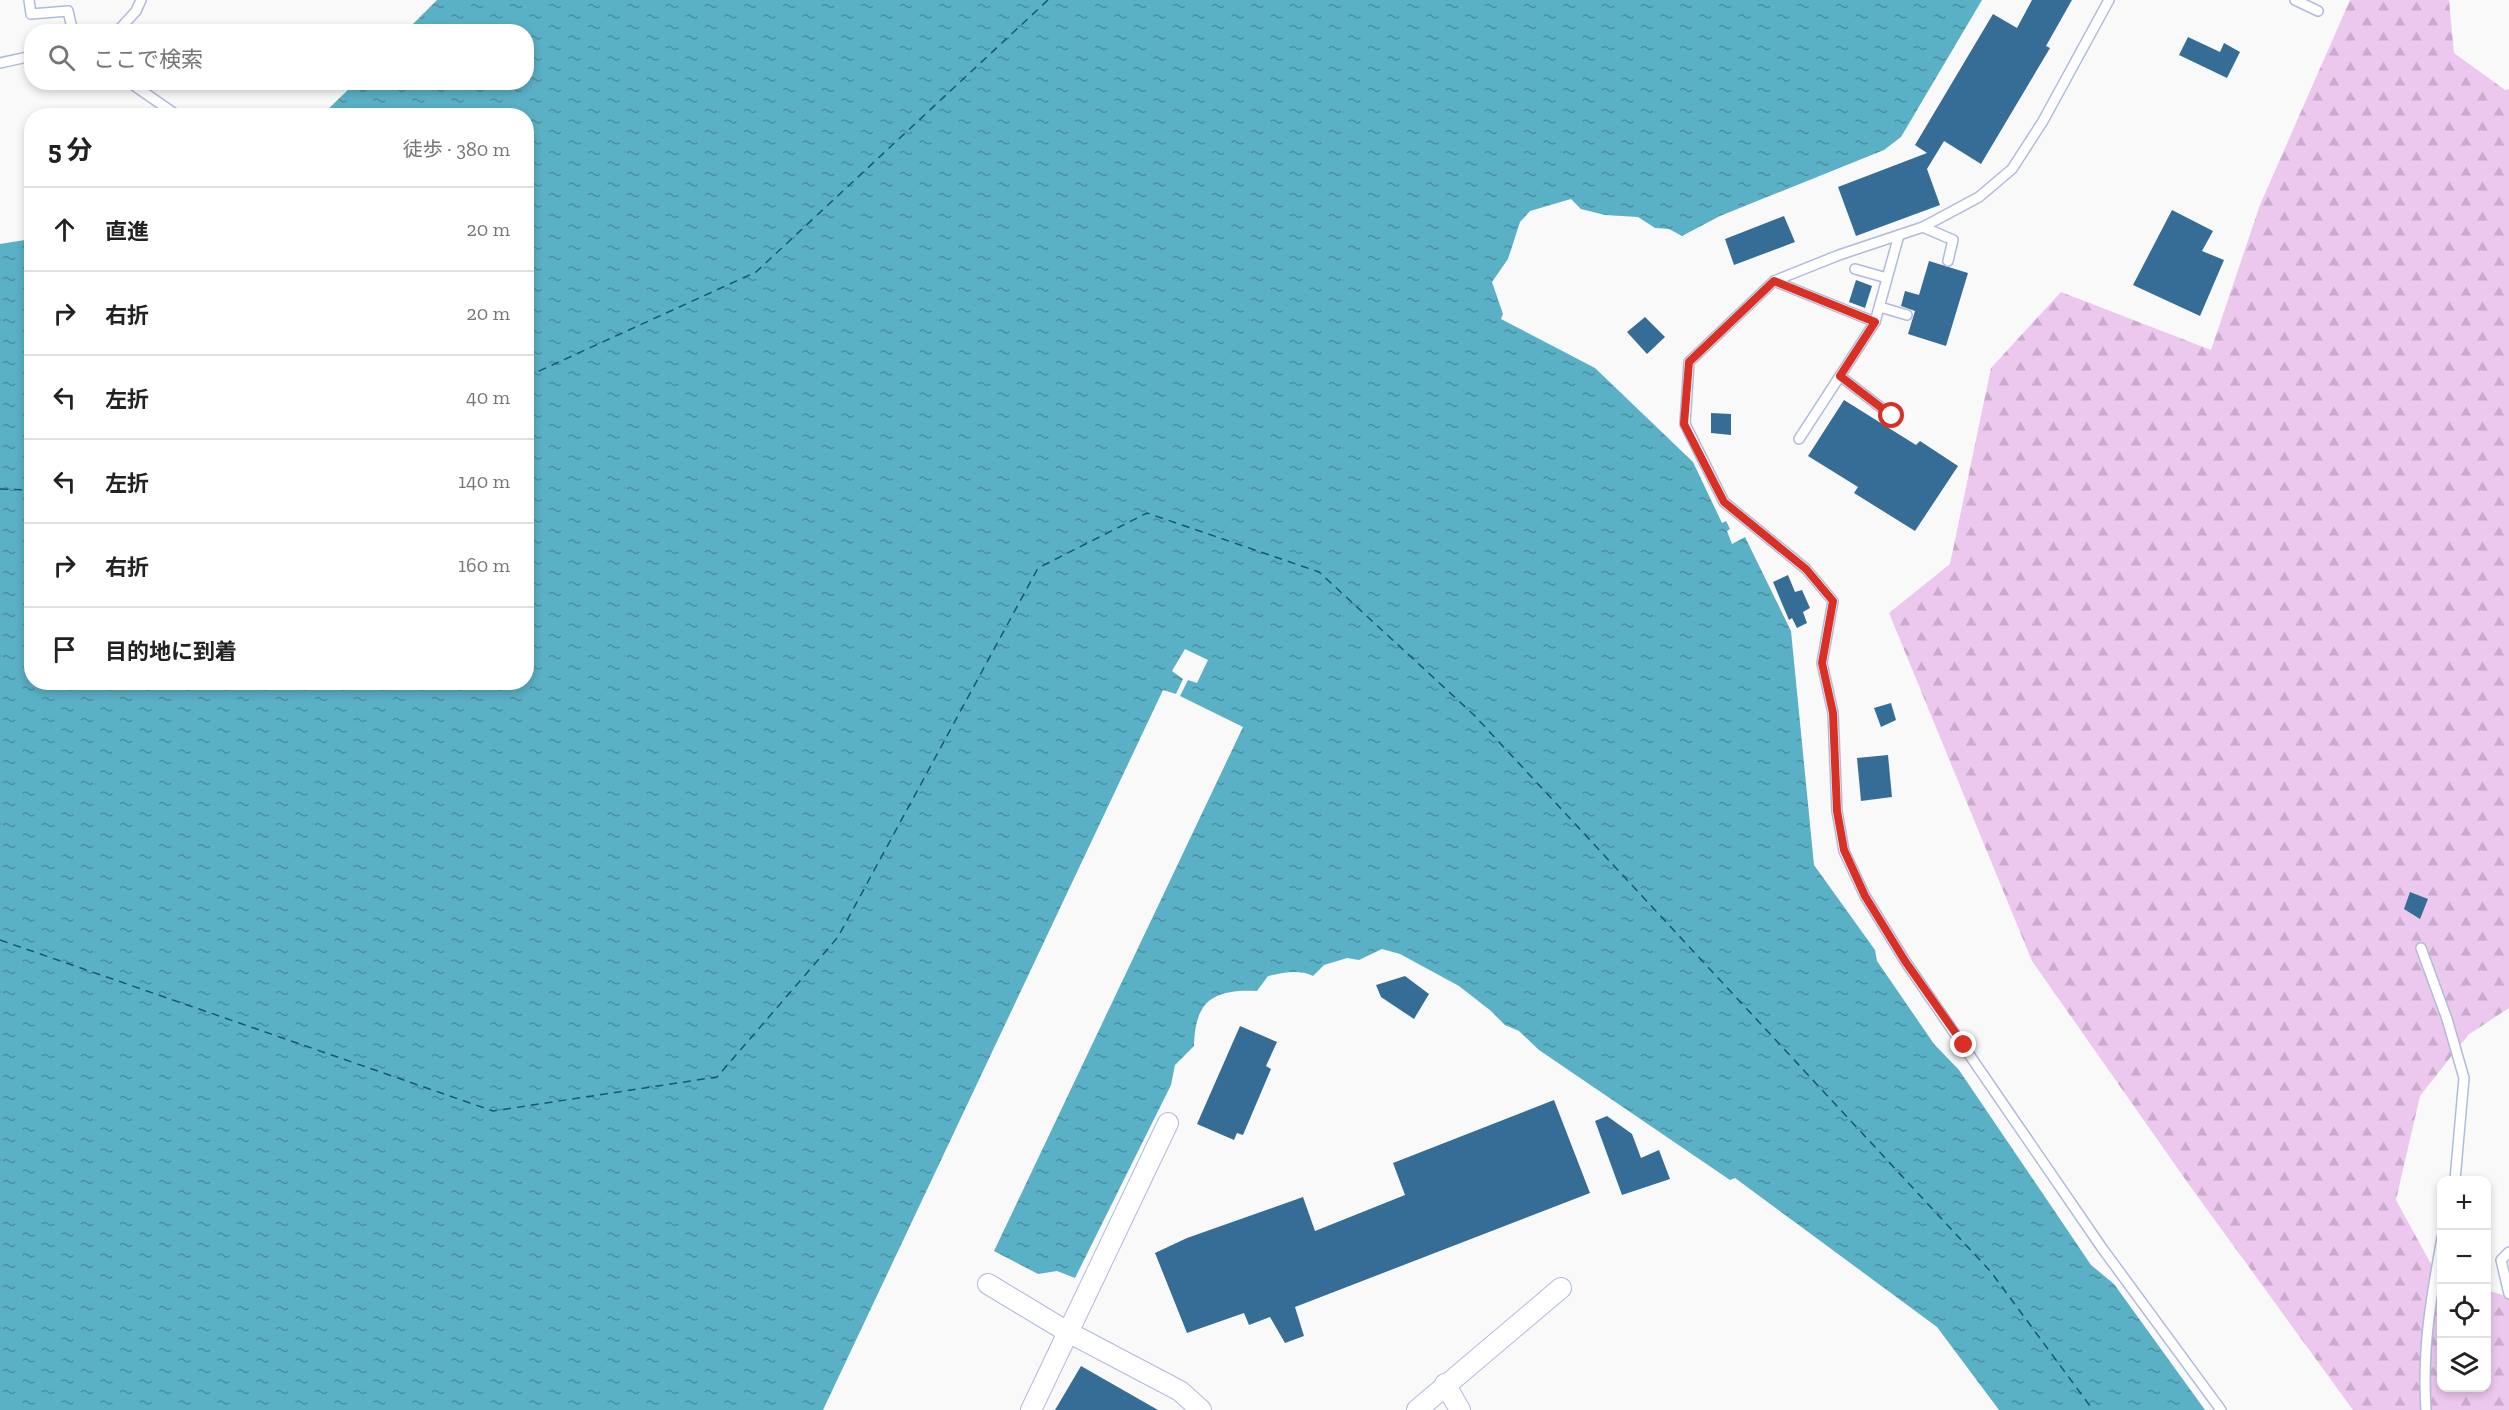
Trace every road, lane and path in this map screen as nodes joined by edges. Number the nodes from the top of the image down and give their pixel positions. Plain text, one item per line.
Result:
1 (29, 0) edge
2 (141, 0) edge
3 (2109, 0) edge
4 (2295, 0) edge
5 (2318, 11) dead end
6 (71, 24) edge
7 (124, 24) edge
8 (24, 58) edge
9 (0, 63) edge
10 (141, 90) edge
11 (166, 108) edge
12 (1923, 227) junction
13 (1899, 235) junction
14 (1948, 261) dead end
15 (1855, 269) dead end
16 (1887, 278) junction
17 (1774, 281) junction
18 (1880, 307) junction
19 (1907, 315) dead end
20 (1875, 322) junction
21 (1840, 376) junction
22 (1892, 416) dead end
23 (1799, 439) dead end
24 (2421, 948) dead end
25 (1168, 1123) dead end
26 (2455, 1176) edge
27 (2509, 1252) edge
28 (2437, 1266) edge
29 (988, 1284) dead end
30 (1561, 1288) dead end
31 (2509, 1294) edge
32 (1066, 1331) junction
33 (1446, 1384) junction
34 (1031, 1410) edge
35 (1201, 1410) edge
36 (1417, 1410) edge
37 (1460, 1410) edge
38 (2221, 1410) edge
39 (2427, 1410) edge

1 - 6 lane
2 - 7 lane
3 - 12 lane
4 - 5 lane
8 - 9 lane
10 - 11 lane
12 - 13 lane
12 - 14 lane
13 - 16 lane
13 - 17 lane
15 - 16 lane
16 - 18 lane
17 - 20 lane
17 - 38 lane
18 - 19 lane
18 - 20 lane
20 - 21 lane
21 - 22 lane
21 - 23 lane
24 - 26 lane
25 - 32 street
27 - 31 lane
28 - 39 lane
29 - 32 street
30 - 33 street
32 - 34 street
32 - 35 street
33 - 36 street
33 - 37 street

